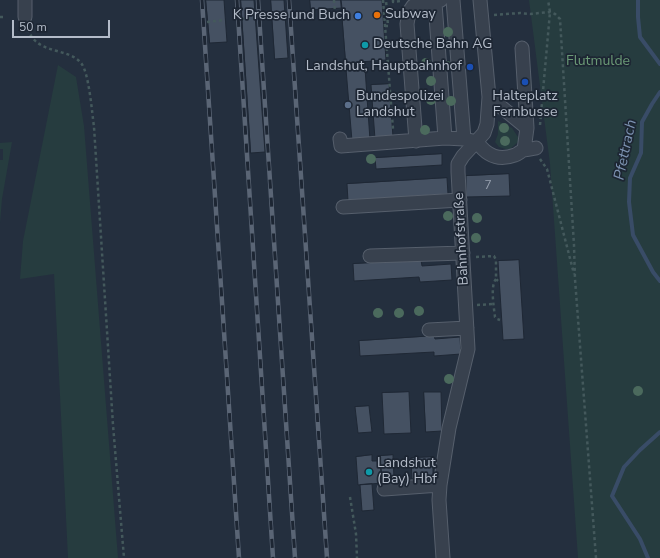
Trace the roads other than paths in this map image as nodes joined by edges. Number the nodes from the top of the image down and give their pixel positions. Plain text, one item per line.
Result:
1 (24, 0) edge
2 (454, 0) edge
3 (480, 0) edge
4 (438, 2) edge
5 (25, 17) road end
6 (522, 48) dead end
7 (489, 97) junction
8 (534, 127) junction
9 (445, 138) junction
10 (340, 139) dead end
11 (464, 139) junction
12 (416, 141) junction
13 (477, 142) junction
14 (460, 200) junction
15 (343, 207) dead end
16 (463, 255) junction
17 (370, 256) dead end
18 (467, 328) junction
19 (430, 330) dead end
20 (440, 485) junction
21 (384, 489) dead end
22 (443, 558) edge

1 - 5 street
2 - 11 street
3 - 7 street, Bahnhofstraße
4 - 9 street
4 - 12 street
6 - 8 street
7 - 8 street
7 - 13 street, Bahnhofstraße
8 - 13 street
9 - 11 street
9 - 12 street
10 - 12 street
11 - 13 street
13 - 14 street, Bahnhofstraße
14 - 15 street
14 - 16 street, Bahnhofstraße
16 - 17 street
16 - 18 street, Bahnhofstraße
18 - 19 street
18 - 20 street, Bahnhofstraße
20 - 21 street
20 - 22 street, Bahnhofstraße

